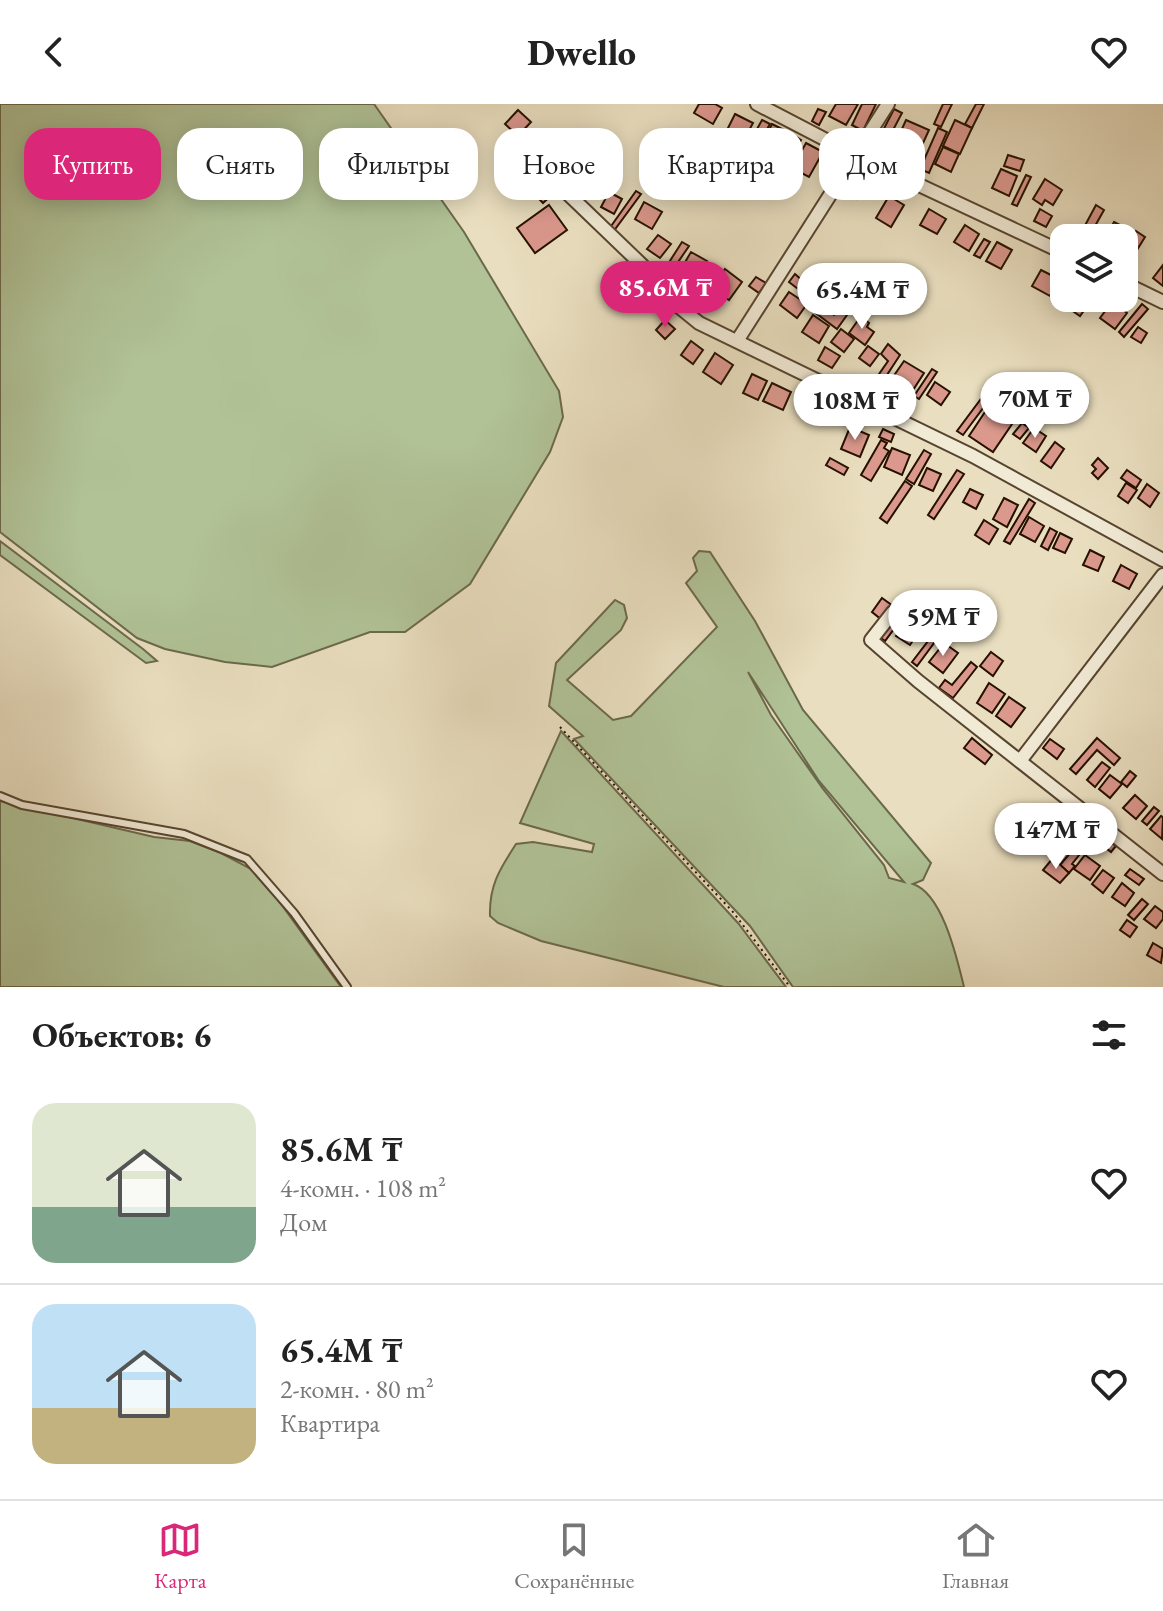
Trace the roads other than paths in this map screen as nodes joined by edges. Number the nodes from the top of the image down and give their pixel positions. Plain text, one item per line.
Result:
1 (757, 104) edge
2 (888, 104) edge
3 (872, 128) edge
4 (819, 136) edge
5 (925, 188) edge
6 (574, 200) edge
7 (826, 200) edge
8 (1050, 246) edge
9 (1138, 290) edge
10 (1163, 302) edge
11 (737, 341) junction
12 (1163, 560) edge
13 (1163, 575) edge
14 (893, 612) dead end
15 (1020, 761) junction
16 (0, 796) edge
17 (1163, 874) edge
18 (347, 987) edge

1 - 4 street
2 - 3 street
5 - 8 street
6 - 11 street
7 - 11 street
9 - 10 street
11 - 12 street
13 - 15 street
14 - 15 street
15 - 17 street
16 - 18 lane

